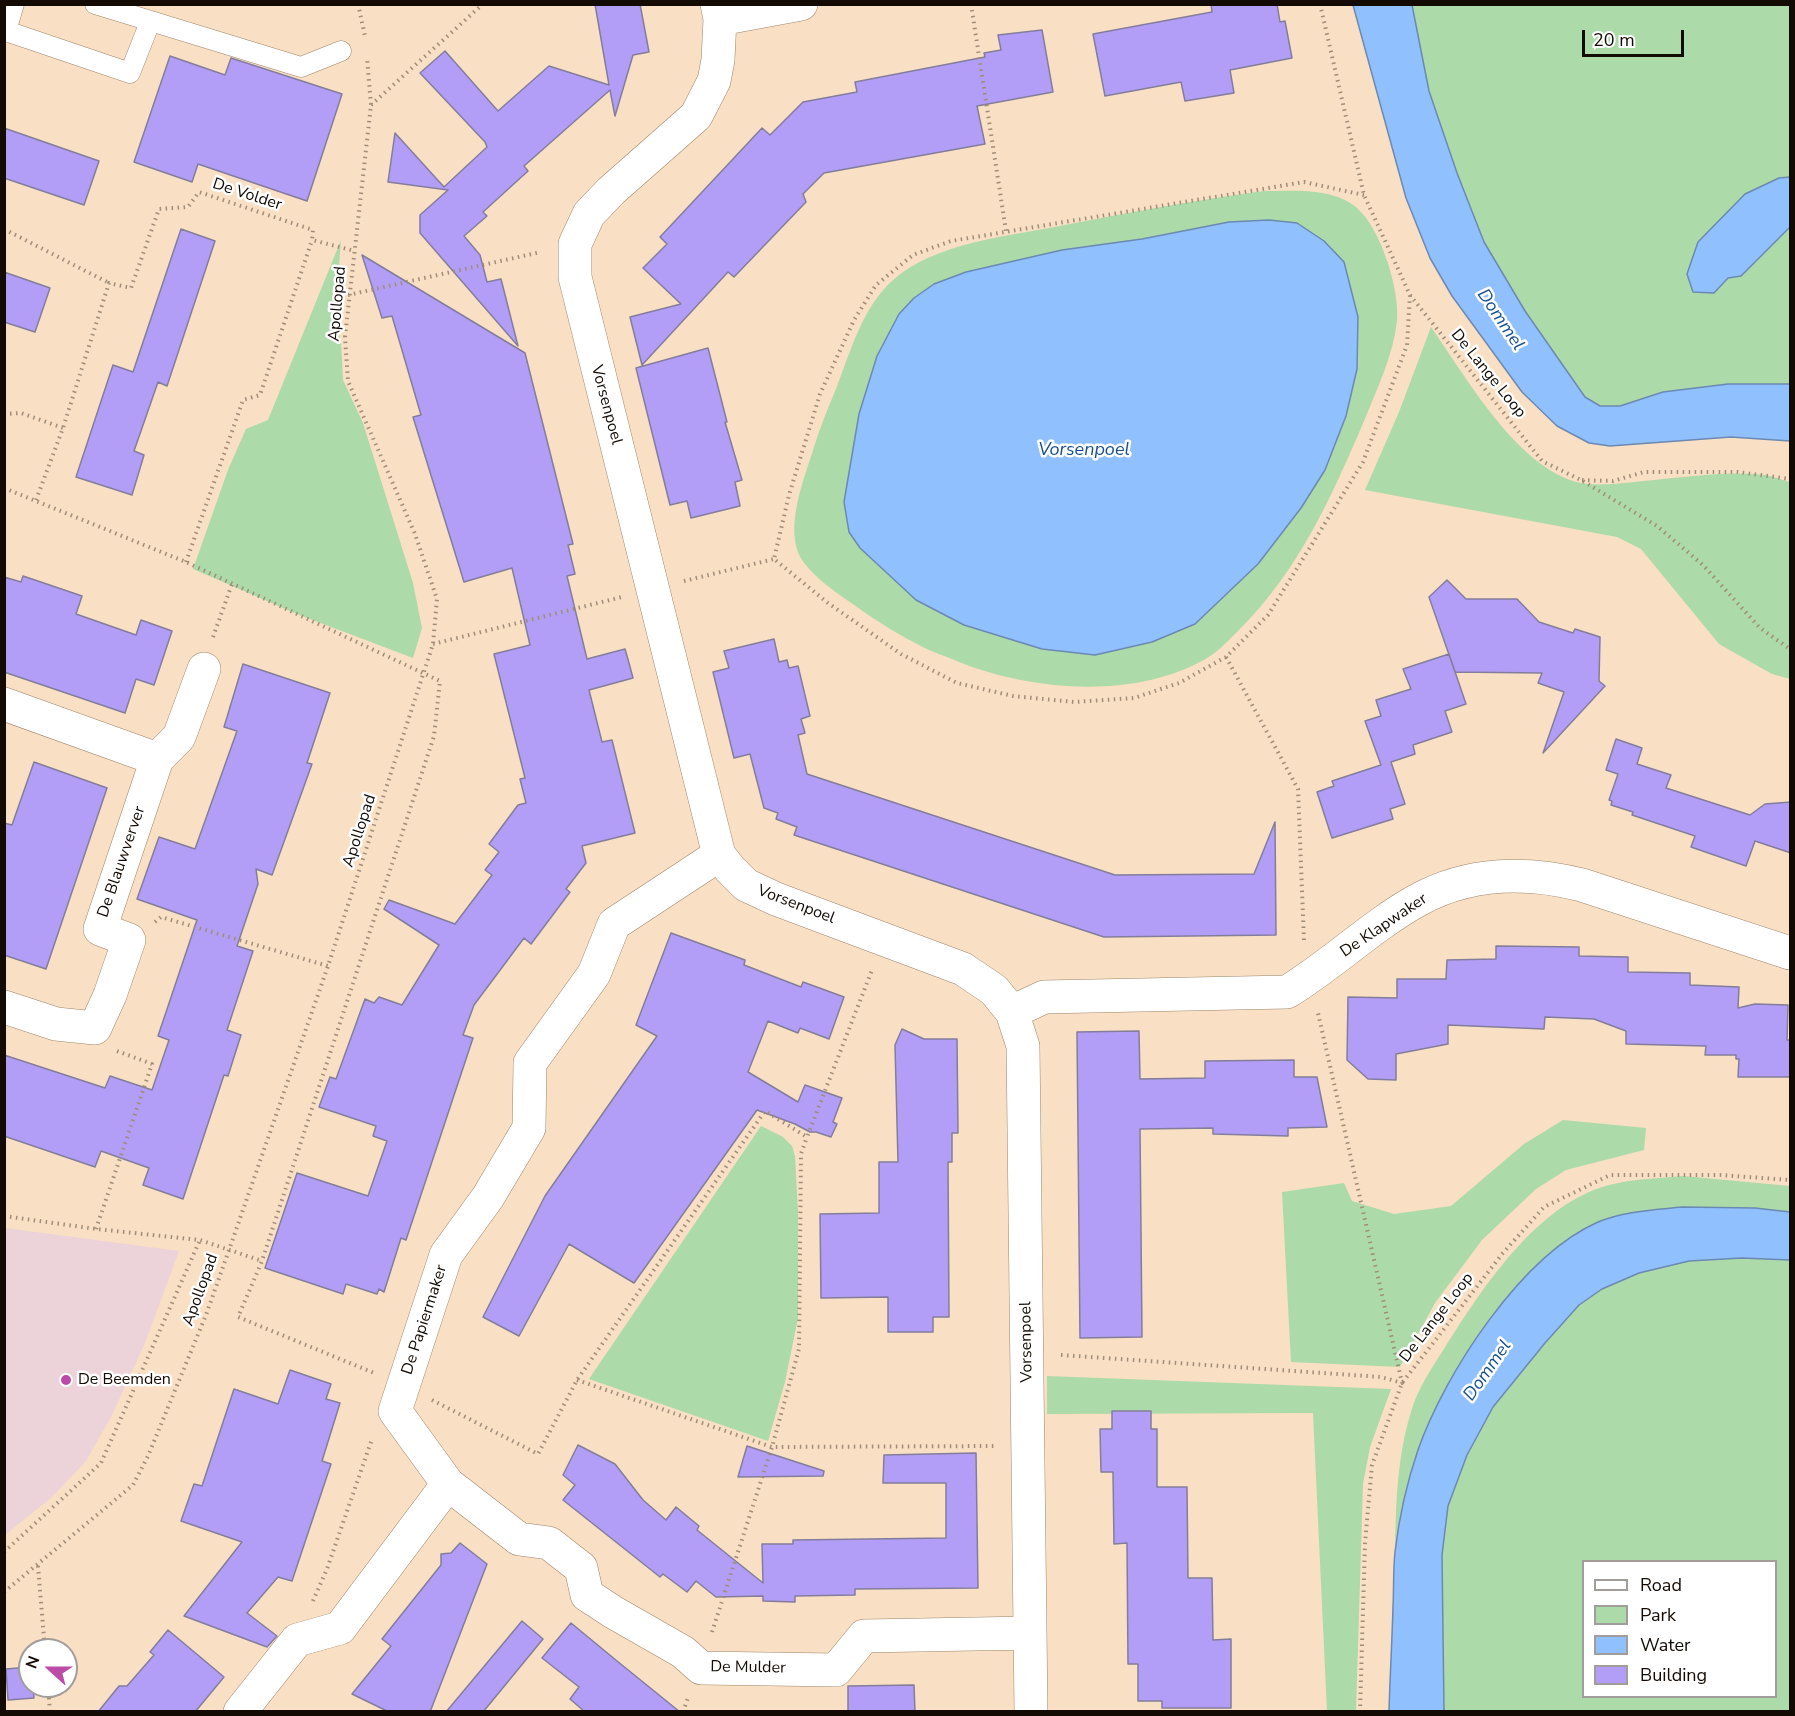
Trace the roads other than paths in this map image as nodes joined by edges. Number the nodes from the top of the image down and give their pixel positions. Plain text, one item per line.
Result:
1 (14, 4) edge
2 (95, 4) edge
3 (801, 4) edge
4 (719, 12) edge
5 (150, 22) junction
6 (341, 51) dead end
7 (204, 669) road end
8 (4, 704) edge
9 (157, 759) junction
10 (719, 855) junction
11 (1791, 953) edge
12 (4, 1007) edge
13 (1012, 1012) junction
14 (448, 1484) junction
15 (1030, 1633) junction
16 (240, 1712) edge
17 (1031, 1712) edge

1 - 5 lane
2 - 5 lane
3 - 4 street
4 - 10 street, Vorsenpoel
5 - 6 lane
7 - 9 street, De Blauwverver
8 - 9 street
9 - 12 street, De Blauwverver
10 - 13 street, Vorsenpoel
10 - 14 street, De Papiermaker
11 - 13 street, De Klapwaker
13 - 15 street, Vorsenpoel
14 - 15 street, De Mulder
14 - 16 street
15 - 17 street, Vorsenpoel

